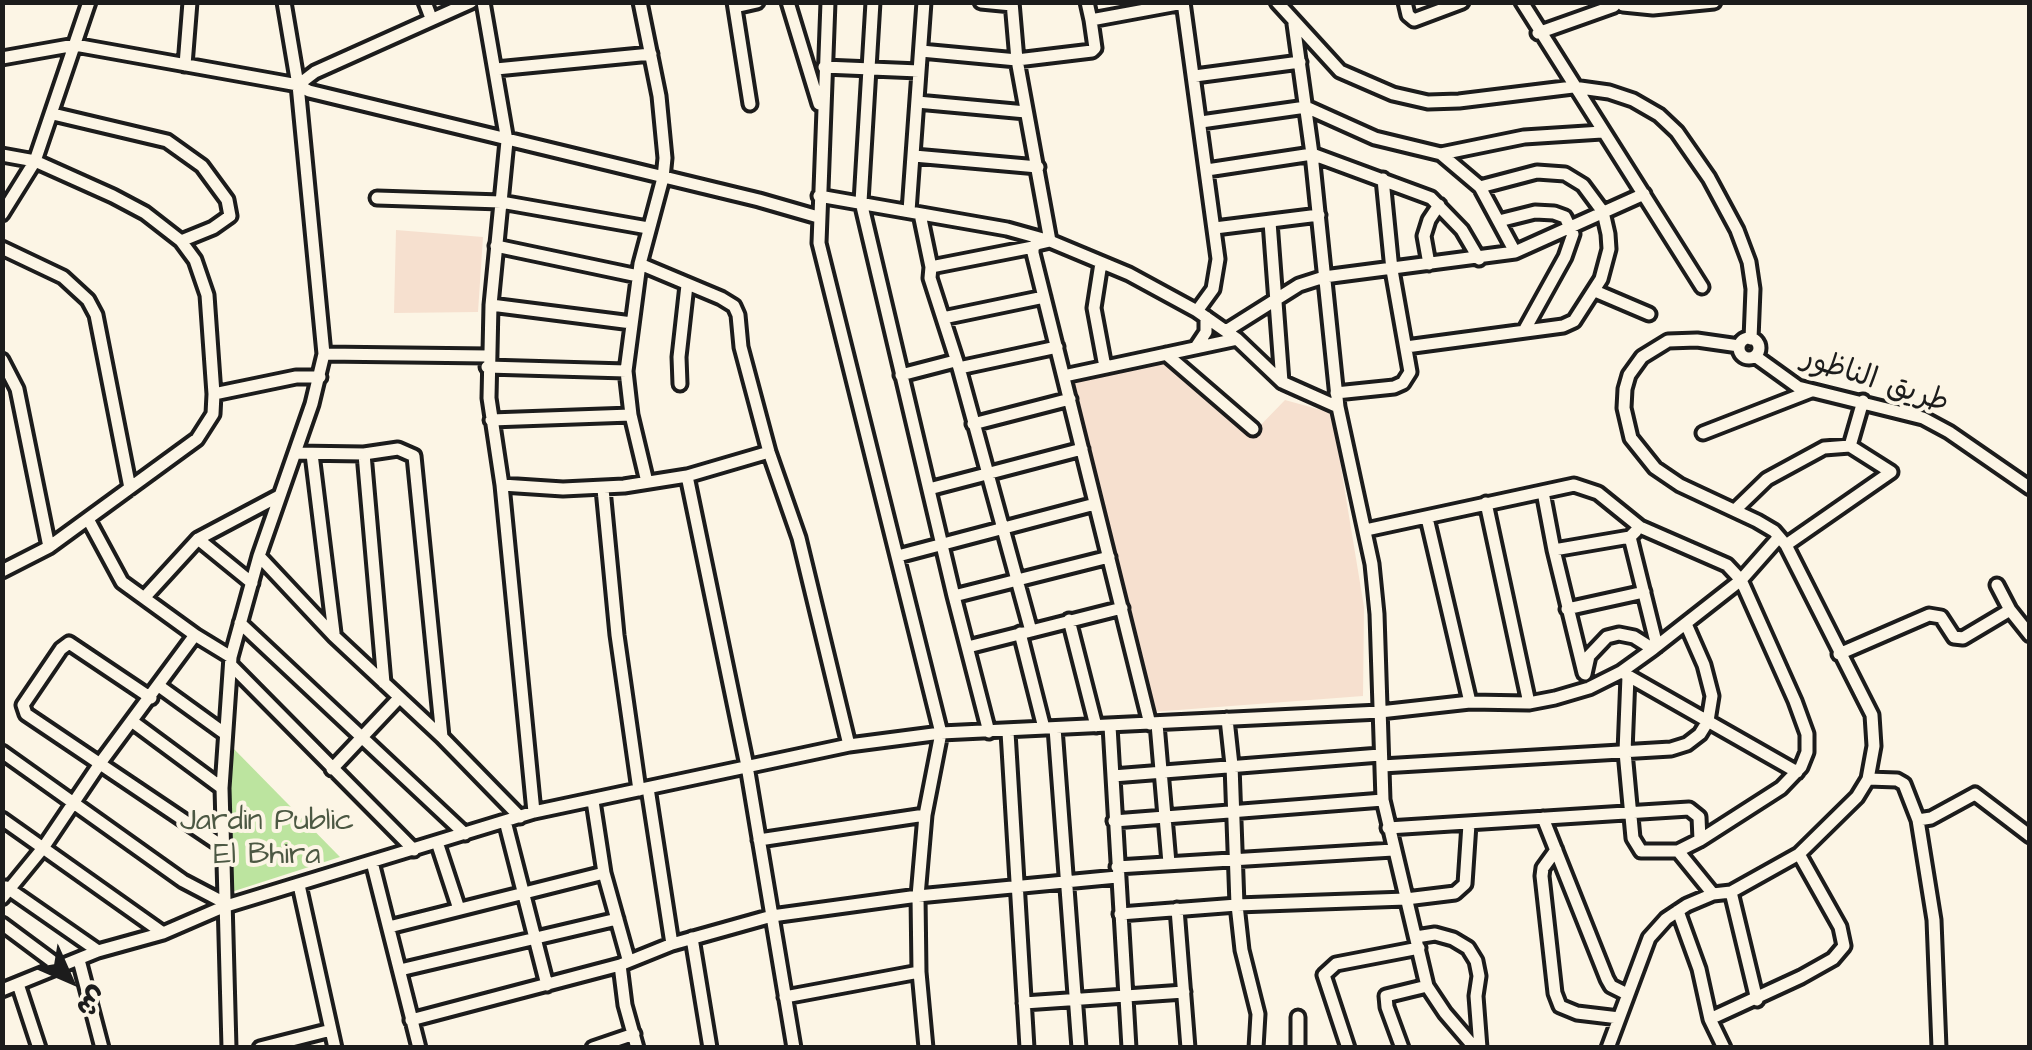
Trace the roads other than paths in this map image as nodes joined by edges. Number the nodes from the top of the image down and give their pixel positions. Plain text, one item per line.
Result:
1 (89, 2) edge
2 (190, 2) edge
3 (284, 2) edge
4 (425, 2) edge
5 (471, 2) edge
6 (483, 2) edge
7 (640, 2) edge
8 (757, 2) edge
9 (788, 2) edge
10 (828, 2) edge
11 (873, 2) edge
12 (924, 2) edge
13 (981, 2) edge
14 (1087, 2) edge
15 (1277, 2) edge
16 (1405, 2) edge
17 (1462, 2) edge
18 (1522, 2) edge
19 (1714, 2) edge
20 (1184, 3) edge
21 (1012, 4) edge
22 (1618, 4) edge
23 (734, 5) edge
24 (431, 18) junction
25 (1091, 20) junction
26 (1294, 24) junction
27 (1538, 33) junction
28 (75, 46) junction
29 (921, 51) junction
30 (652, 54) junction
31 (2, 58) edge
32 (1017, 60) junction
33 (1300, 62) junction
34 (185, 65) junction
35 (824, 67) junction
36 (868, 68) junction
37 (496, 69) junction
38 (919, 71) junction
39 (1195, 76) junction
40 (298, 85) junction
41 (1572, 86) junction
42 (917, 102) junction
43 (750, 104) dead end
44 (1306, 107) junction
45 (1026, 112) junction
46 (54, 114) junction
47 (822, 115) junction
48 (1202, 122) junction
49 (1602, 132) junction
50 (506, 141) junction
51 (1312, 154) junction
52 (1441, 154) junction
53 (2, 155) edge
54 (914, 156) junction
55 (35, 161) junction
56 (1038, 167) junction
57 (1207, 170) junction
58 (663, 178) junction
59 (1383, 178) junction
60 (1480, 187) junction
61 (1644, 194) junction
62 (819, 196) junction
63 (377, 198) dead end
64 (502, 202) junction
65 (861, 202) junction
66 (1439, 205) junction
67 (1603, 212) junction
68 (914, 213) junction
69 (2, 214) edge
70 (1318, 215) junction
71 (818, 218) junction
72 (1499, 221) junction
73 (1270, 222) junction
74 (1571, 226) junction
75 (648, 228) junction
76 (1215, 228) junction
77 (181, 241) junction
78 (1050, 241) junction
79 (496, 246) junction
80 (1033, 247) junction
81 (2, 248) edge
82 (1516, 252) junction
83 (1479, 259) junction
84 (1101, 263) junction
85 (1429, 264) junction
86 (931, 267) junction
87 (639, 270) junction
88 (1392, 270) junction
89 (1324, 277) junction
90 (687, 285) junction
91 (1702, 287) dead end
92 (1595, 291) junction
93 (1044, 297) junction
94 (1276, 299) junction
95 (491, 305) junction
96 (1201, 314) junction
97 (1649, 314) dead end
98 (943, 318) junction
99 (632, 323) junction
100 (1226, 331) junction
101 (1524, 331) junction
102 (1237, 339) junction
103 (1751, 339) junction
104 (1739, 346) junction
105 (1057, 347) junction
106 (1196, 347) junction
107 (1406, 347) junction
108 (324, 354) junction
109 (1166, 354) junction
110 (1756, 356) junction
111 (2, 360) edge
112 (488, 362) junction
113 (957, 365) junction
114 (1106, 367) junction
115 (626, 371) junction
116 (902, 375) junction
117 (1064, 376) junction
118 (320, 377) junction
119 (1282, 382) junction
120 (680, 384) dead end
121 (1813, 390) junction
122 (1336, 392) junction
123 (214, 394) junction
124 (1070, 399) junction
125 (1863, 401) junction
126 (1338, 406) junction
127 (630, 415) junction
128 (491, 420) junction
129 (973, 424) junction
130 (1253, 428) dead end
131 (1703, 433) dead end
132 (1850, 446) junction
133 (1082, 450) junction
134 (770, 452) junction
135 (294, 453) junction
136 (312, 454) junction
137 (364, 454) junction
138 (986, 473) junction
139 (687, 476) junction
140 (647, 482) junction
141 (502, 485) junction
142 (130, 488) junction
143 (928, 488) junction
144 (2030, 488) edge
145 (603, 489) junction
146 (1543, 492) junction
147 (279, 496) junction
148 (1486, 503) junction
149 (1095, 504) junction
150 (1735, 510) junction
151 (1427, 518) junction
152 (88, 519) junction
153 (1003, 527) junction
154 (1366, 530) junction
155 (1635, 532) junction
156 (198, 540) junction
157 (1782, 541) junction
158 (942, 546) junction
159 (49, 547) junction
160 (1554, 550) junction
161 (258, 556) junction
162 (898, 556) junction
163 (1108, 558) junction
164 (2, 571) edge
165 (1018, 579) junction
166 (1741, 580) junction
167 (252, 583) junction
168 (1997, 585) dead end
169 (1644, 592) junction
170 (954, 596) junction
171 (144, 598) junction
172 (1122, 608) junction
173 (1567, 609) junction
174 (2010, 610) junction
175 (1069, 620) junction
176 (240, 623) junction
177 (1686, 624) junction
178 (1025, 632) junction
179 (2030, 635) edge
180 (195, 636) junction
181 (334, 636) junction
182 (968, 646) junction
183 (1655, 648) junction
184 (1839, 654) junction
185 (231, 661) junction
186 (1584, 673) junction
187 (1624, 674) junction
188 (384, 683) junction
189 (160, 686) junction
190 (1589, 688) junction
191 (151, 698) junction
192 (398, 699) junction
193 (1470, 702) junction
194 (1528, 703) junction
195 (1380, 712) junction
196 (1227, 719) junction
197 (1708, 720) junction
198 (133, 722) junction
199 (1153, 724) junction
200 (1096, 726) junction
201 (1110, 726) junction
202 (1050, 728) junction
203 (989, 732) junction
204 (1008, 732) junction
205 (224, 733) junction
206 (942, 733) junction
207 (442, 737) junction
208 (364, 738) junction
209 (848, 745) junction
210 (2, 752) edge
211 (1626, 752) junction
212 (1381, 761) junction
213 (101, 762) junction
214 (747, 766) junction
215 (1232, 766) junction
216 (332, 768) junction
217 (1160, 771) junction
218 (1798, 772) junction
219 (1113, 776) junction
220 (1868, 779) junction
221 (222, 788) junction
222 (644, 789) junction
223 (593, 800) junction
224 (1383, 800) junction
225 (72, 802) junction
226 (534, 812) junction
227 (1232, 812) junction
228 (1631, 813) junction
229 (925, 815) junction
230 (520, 817) junction
231 (1163, 817) junction
232 (1544, 818) junction
233 (2, 819) edge
234 (1918, 820) junction
235 (1114, 821) junction
236 (505, 822) junction
237 (1469, 824) junction
238 (1388, 828) junction
239 (465, 834) junction
240 (2030, 836) edge
241 (759, 840) junction
242 (1700, 840) junction
243 (438, 842) junction
244 (222, 846) junction
245 (43, 848) junction
246 (414, 850) junction
247 (1393, 850) junction
248 (1556, 850) junction
249 (1678, 850) junction
250 (1799, 854) junction
251 (1235, 859) junction
252 (372, 862) junction
253 (1169, 862) junction
254 (1117, 872) junction
255 (604, 873) junction
256 (1066, 881) junction
257 (298, 885) junction
258 (1016, 886) junction
259 (5, 890) edge
260 (1732, 892) junction
261 (521, 894) junction
262 (1713, 894) junction
263 (918, 896) junction
264 (1406, 900) junction
265 (223, 904) junction
266 (1237, 905) junction
267 (459, 909) junction
268 (1177, 909) junction
269 (1678, 911) junction
270 (1120, 914) junction
271 (772, 916) junction
272 (617, 918) junction
273 (2, 924) edge
274 (389, 927) junction
275 (163, 933) junction
276 (533, 938) junction
277 (692, 938) junction
278 (1418, 942) junction
279 (672, 944) junction
280 (98, 950) junction
281 (79, 960) junction
282 (624, 962) junction
283 (60, 967) junction
284 (400, 970) junction
285 (920, 972) junction
286 (18, 984) junction
287 (546, 986) junction
288 (1427, 986) junction
289 (2, 990) edge
290 (1184, 992) junction
291 (1627, 994) junction
292 (1125, 996) junction
293 (785, 997) junction
294 (1076, 998) junction
295 (1757, 1000) junction
296 (1024, 1002) junction
297 (1298, 1018) dead end
298 (1619, 1018) junction
299 (1710, 1019) junction
300 (412, 1020) junction
301 (331, 1030) junction
302 (636, 1041) edge
303 (267, 1047) edge
304 (39, 1048) edge
305 (102, 1048) edge
306 (228, 1048) edge
307 (335, 1048) edge
308 (419, 1048) edge
309 (593, 1048) edge
310 (710, 1048) edge
311 (794, 1048) edge
312 (926, 1048) edge
313 (1027, 1048) edge
314 (1079, 1048) edge
315 (1129, 1048) edge
316 (1188, 1048) edge
317 (1256, 1048) edge
318 (1298, 1048) edge
319 (1348, 1048) edge
320 (1402, 1048) edge
321 (1477, 1048) edge
322 (1608, 1048) edge
323 (1724, 1048) edge
324 (1939, 1048) edge

1 - 28 street
2 - 34 street
3 - 40 street
4 - 24 street
5 - 24 street
6 - 37 street
7 - 30 street
8 - 23 street
9 - 47 street
10 - 35 street
11 - 36 street
12 - 29 street
13 - 21 street
14 - 25 street
15 - 26 street
16 - 17 street
18 - 27 street
19 - 22 street
20 - 25 street
20 - 39 street
21 - 32 street
22 - 27 street
23 - 43 street
24 - 40 street
25 - 32 street
26 - 33 street
26 - 41 street
27 - 41 street
28 - 31 street
28 - 34 street
28 - 46 street
29 - 32 street
29 - 38 street
30 - 37 street
30 - 58 street
32 - 45 street
33 - 39 street
33 - 44 street
34 - 40 street
35 - 36 street
35 - 47 street
36 - 38 street
36 - 65 street
37 - 50 street
38 - 42 street
39 - 48 street
40 - 50 street
40 - 108 street
41 - 49 street
41 - 103 street
42 - 45 street
42 - 54 street
44 - 48 street
44 - 51 street
44 - 52 street
45 - 56 street
46 - 55 street
46 - 77 street
47 - 62 street
48 - 57 street
49 - 52 street
49 - 61 street
50 - 58 street
50 - 64 street
51 - 57 street
51 - 59 street
51 - 70 street
52 - 60 street
53 - 55 street
54 - 56 street
54 - 68 street
55 - 69 street
55 - 77 street
56 - 78 street
57 - 76 street
58 - 71 street
58 - 75 street
59 - 66 street
59 - 88 street
60 - 67 street
60 - 72 street
61 - 67 street
61 - 91 street
62 - 65 street
62 - 71 street
63 - 64 street
64 - 75 street
64 - 79 street
65 - 68 street
65 - 116 street
66 - 83 street
66 - 85 street
67 - 74 street
67 - 92 street
68 - 78 street
68 - 86 street
70 - 73 street
70 - 89 street
71 - 162 street
72 - 74 street
72 - 82 street
73 - 76 street
73 - 94 street
74 - 82 street
74 - 101 street
75 - 87 street
76 - 96 street
77 - 123 street
78 - 80 street
78 - 84 street
79 - 87 street
79 - 95 street
80 - 86 street
80 - 93 street
81 - 142 street
82 - 83 street
83 - 85 street
84 - 96 street
84 - 114 street
85 - 88 street
86 - 98 street
87 - 90 street
87 - 99 street
88 - 89 street
88 - 107 street
89 - 94 street
89 - 122 street
90 - 120 street
90 - 134 street
92 - 97 street
92 - 101 street
93 - 98 street
93 - 105 street
94 - 100 street
94 - 119 street
95 - 99 street
95 - 112 street
96 - 100 street
96 - 106 street
98 - 113 street
99 - 115 street
100 - 102 street
101 - 107 street
102 - 106 street
102 - 119 street
103 - 104 street
103 - 110 street
104 - 110 street
104 - 150 street
105 - 113 street
105 - 117 street
106 - 109 street
107 - 122 street
108 - 112 street
108 - 118 street
109 - 114 street
109 - 130 street
110 - 121 street, طريق الناظور
111 - 159 street
112 - 115 street
112 - 128 street
113 - 116 street
113 - 129 street
114 - 117 street
115 - 127 street
116 - 143 street
117 - 124 street
118 - 123 street
118 - 135 street
119 - 126 street
121 - 125 street, طريق الناظور
121 - 131 street
122 - 126 street
123 - 142 street
124 - 129 street
124 - 133 street
125 - 132 street
125 - 144 street, طريق الناظور
126 - 154 street
127 - 128 street
127 - 140 street
128 - 141 street
129 - 138 street
132 - 150 street
132 - 157 street
133 - 138 street
133 - 149 street
134 - 139 street
134 - 209 street
135 - 136 street
135 - 147 street
136 - 137 street
136 - 181 street
137 - 188 street
137 - 207 street
138 - 143 street
138 - 153 street
139 - 140 street
139 - 214 street
140 - 145 street
141 - 145 street
141 - 226 street
142 - 152 street
143 - 158 street
145 - 222 street
146 - 148 street
146 - 155 street
146 - 160 street
147 - 156 street
147 - 161 street
148 - 151 street
148 - 194 street
149 - 153 street
149 - 163 street
150 - 157 street
151 - 154 street
151 - 193 street
152 - 159 street
152 - 171 street
153 - 158 street
153 - 165 street
154 - 195 street
155 - 160 street
155 - 166 street
155 - 169 street
156 - 167 street
156 - 171 street
157 - 166 street
157 - 184 street
158 - 162 street
158 - 170 street
159 - 164 street
160 - 173 street
161 - 167 street
161 - 181 street
162 - 206 street
163 - 165 street
163 - 172 street
165 - 170 street
165 - 178 street
166 - 177 street
166 - 218 street
167 - 176 street
168 - 174 street
169 - 173 street
169 - 183 street
170 - 182 street
171 - 180 street
172 - 175 street
172 - 199 street
173 - 186 street
174 - 179 street
174 - 184 street
175 - 178 street
175 - 200 street
176 - 185 street
176 - 208 street
177 - 183 street
177 - 197 street
178 - 182 street
178 - 202 street
180 - 185 street
180 - 189 street
181 - 188 street
182 - 203 street
183 - 186 street
183 - 187 street
184 - 220 street
185 - 205 street
185 - 216 street
186 - 190 street
187 - 190 street
187 - 197 street
187 - 211 street
188 - 192 street
189 - 191 street
189 - 205 street
190 - 194 street
191 - 198 street
191 - 213 street
192 - 207 street
192 - 208 street
193 - 194 street
193 - 195 street
195 - 196 street
195 - 212 street
196 - 199 street
196 - 215 street
197 - 211 street
197 - 218 street
198 - 213 street
198 - 221 street
199 - 201 street
199 - 217 street
200 - 201 street
200 - 202 street
201 - 219 street
202 - 204 street
202 - 256 street
203 - 204 street
203 - 206 street
204 - 258 street
205 - 221 street
206 - 209 street
206 - 229 street
207 - 230 street
208 - 216 street
208 - 239 street
209 - 214 street
210 - 225 street
211 - 212 street
211 - 228 street
212 - 215 street
212 - 224 street
213 - 225 street
213 - 244 street
214 - 222 street
214 - 241 street
215 - 217 street
215 - 227 street
216 - 246 street
217 - 219 street
217 - 231 street
218 - 242 street
219 - 235 street
220 - 234 street
220 - 250 street
221 - 244 street
222 - 223 street
222 - 279 street
223 - 226 street
223 - 255 street
224 - 227 street
224 - 238 street
225 - 245 street
225 - 265 street
226 - 230 street
227 - 231 street
227 - 251 street
228 - 232 street
228 - 242 street
228 - 249 street
229 - 241 street
229 - 263 street
230 - 236 street
231 - 235 street
231 - 253 street
232 - 237 street
232 - 248 street
233 - 245 street
234 - 240 street
234 - 324 street
235 - 254 street
236 - 239 street
236 - 261 street
237 - 238 street
237 - 264 street
238 - 247 street
239 - 243 street
241 - 271 street
242 - 249 street
243 - 246 street
243 - 267 street
244 - 265 street
245 - 259 street
245 - 275 street
246 - 252 street
247 - 251 street
247 - 264 street
248 - 291 street
248 - 298 street
249 - 262 street
250 - 260 street
250 - 295 street
251 - 253 street
251 - 266 street
252 - 257 street
252 - 274 street
253 - 254 street
254 - 256 street
254 - 270 street
255 - 261 street
255 - 272 street
256 - 258 street
256 - 294 street
257 - 265 street
257 - 301 street
258 - 263 street
258 - 296 street
259 - 280 street
260 - 262 street
260 - 295 street
261 - 267 street
261 - 276 street
262 - 269 street
263 - 271 street
263 - 285 street
264 - 266 street
264 - 278 street
265 - 275 street
265 - 306 street
266 - 268 street
266 - 317 street
267 - 274 street
268 - 270 street
268 - 290 street
269 - 291 street
269 - 299 street
270 - 292 street
271 - 277 street
271 - 293 street
272 - 276 street
272 - 282 street
273 - 283 street
274 - 284 street
275 - 280 street
276 - 284 street
276 - 287 street
277 - 279 street
277 - 310 street
278 - 288 street
278 - 319 street
278 - 321 street
279 - 282 street
280 - 281 street
281 - 283 street
281 - 305 street
282 - 287 street
282 - 302 street
283 - 286 street
284 - 300 street
285 - 293 street
285 - 312 street
286 - 289 street
286 - 304 street
287 - 300 street
288 - 320 street
288 - 321 street
290 - 292 street
290 - 316 street
291 - 298 street
292 - 294 street
292 - 315 street
293 - 311 street
294 - 296 street
294 - 314 street
295 - 299 street
296 - 313 street
297 - 318 street
298 - 322 street
299 - 323 street
300 - 308 street
301 - 303 street
301 - 307 street
302 - 309 street

